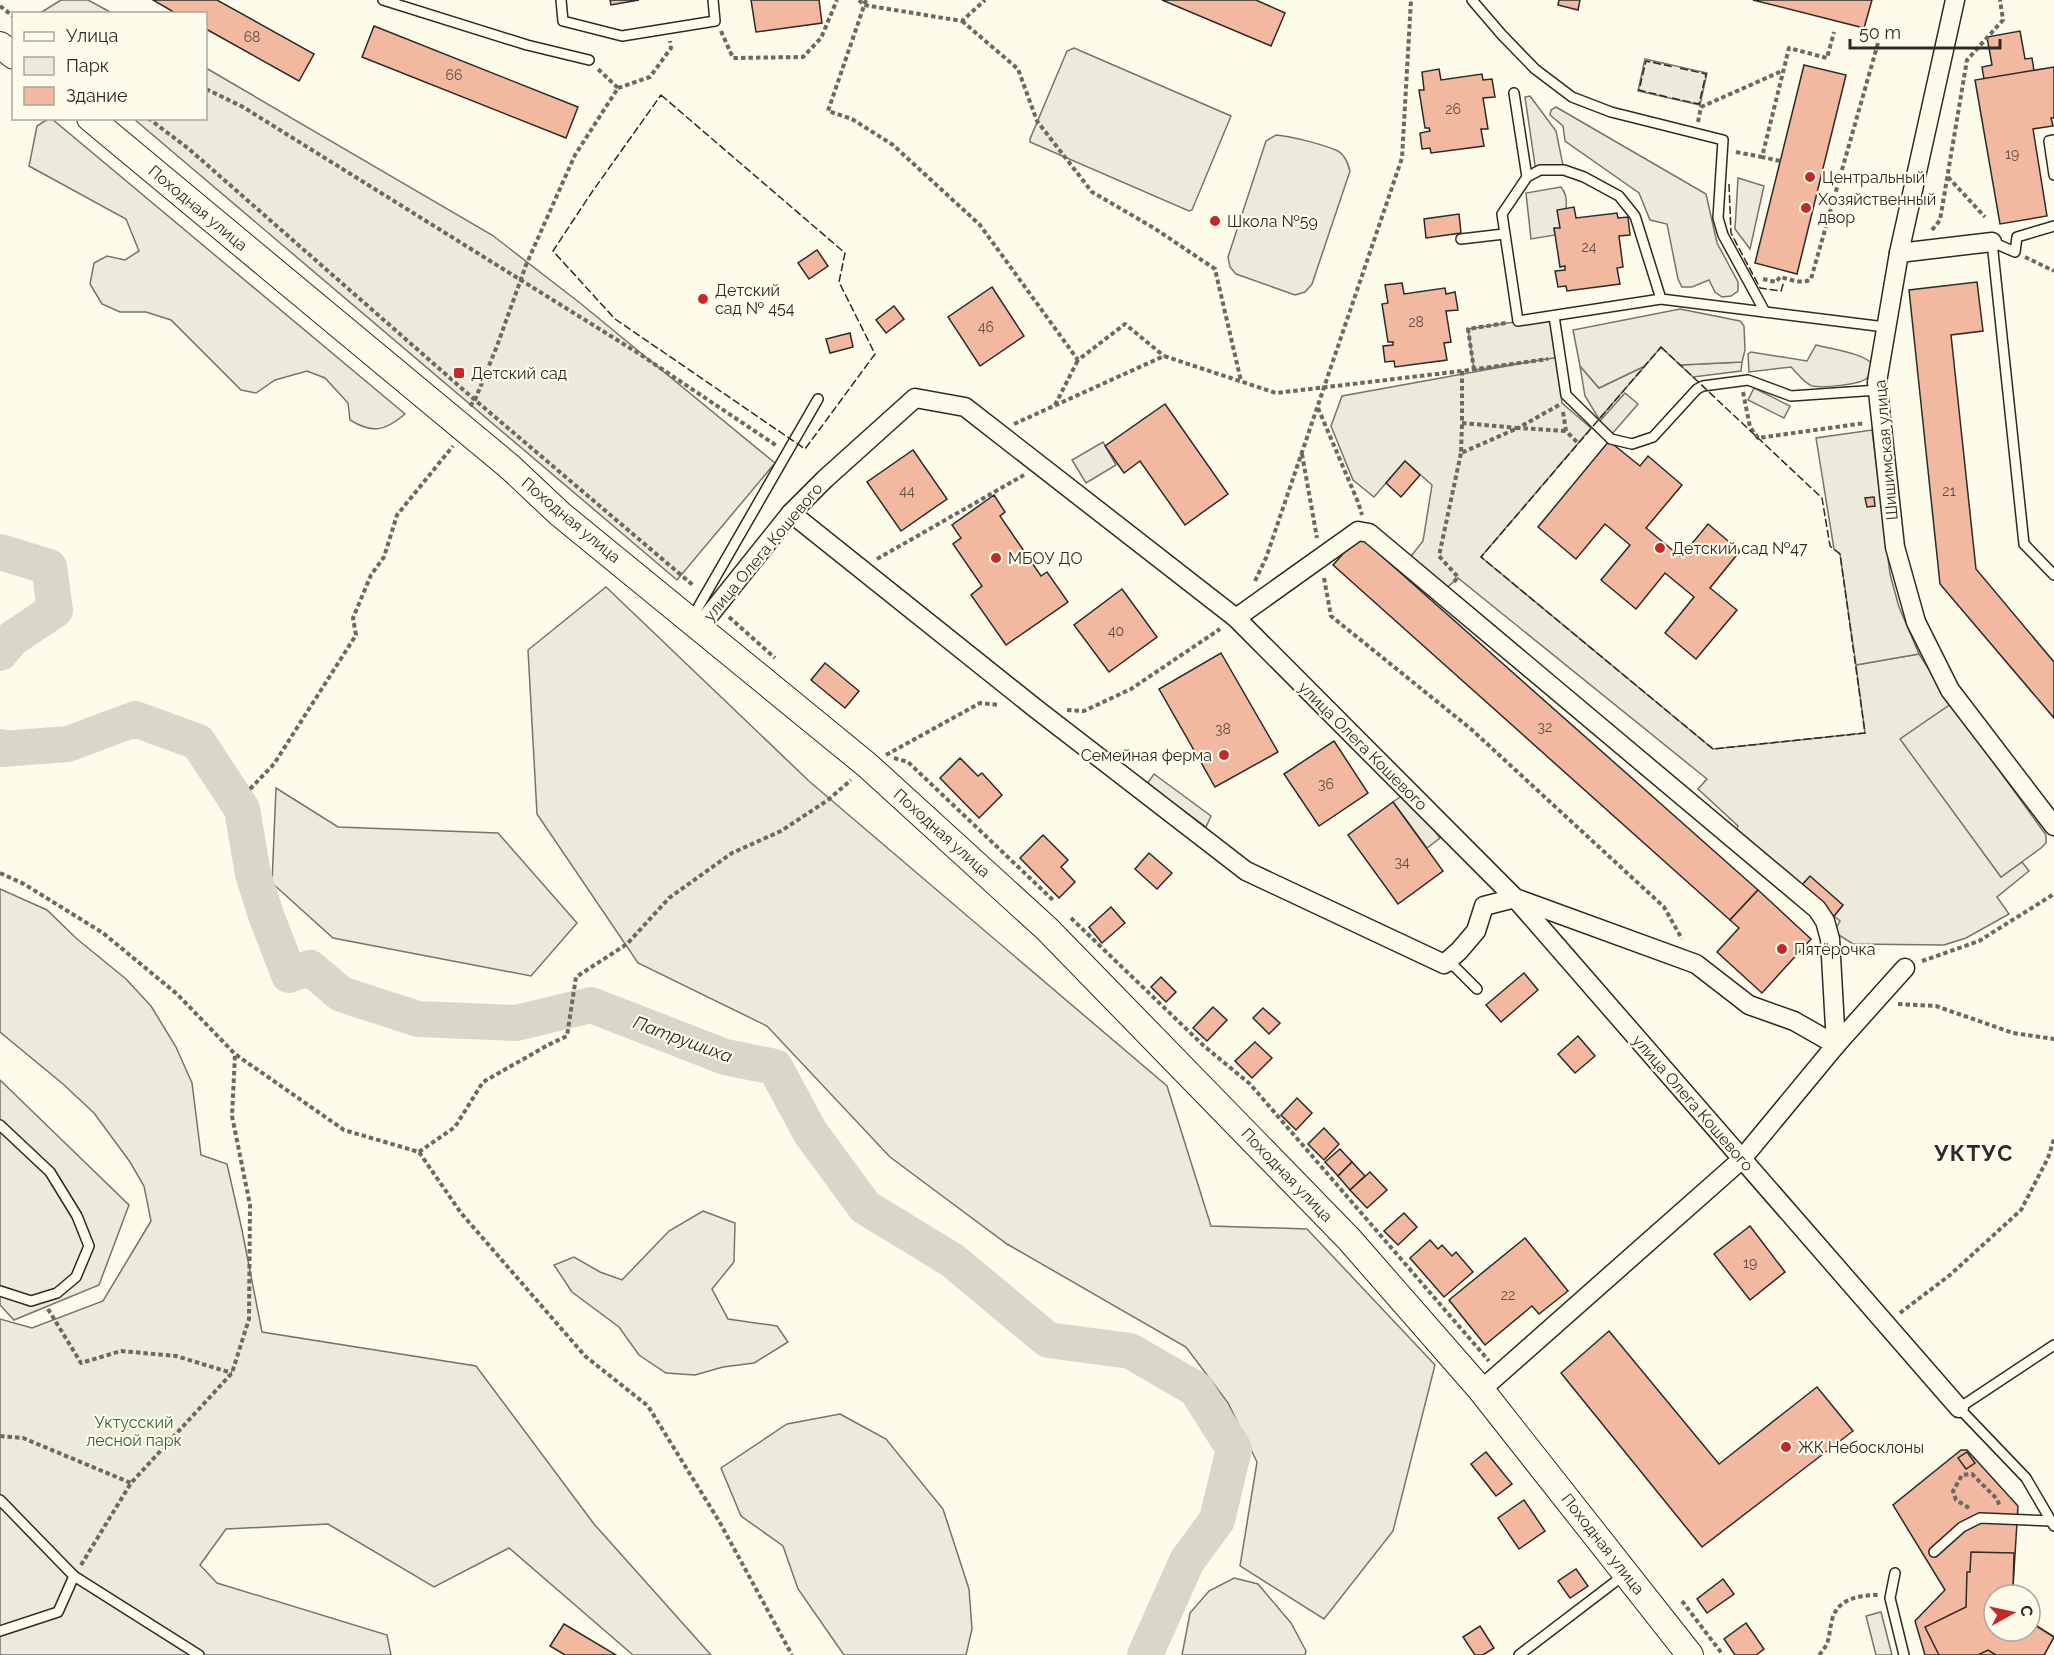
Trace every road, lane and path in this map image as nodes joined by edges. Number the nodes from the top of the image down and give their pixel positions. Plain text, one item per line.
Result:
1 (383, 0) edge
2 (561, 0) edge
3 (713, 0) edge
4 (837, 0) edge
5 (859, 0) edge
6 (986, 0) edge
7 (1411, 0) edge
8 (1472, 0) edge
9 (1955, 0) edge
10 (2000, 0) edge
11 (865, 2) edge
12 (0, 6) edge
13 (12, 15) edge
14 (715, 20) junction
15 (962, 21) junction
16 (1834, 32) dead end
17 (1878, 43) dead end
18 (0, 45) edge
19 (671, 48) dead end
20 (12, 54) edge
21 (589, 60) joint
22 (1783, 71) junction
23 (618, 88) junction
24 (207, 89) edge
25 (1514, 93) dead end
26 (1701, 107) dead end
27 (92, 120) edge
28 (2054, 140) edge
29 (1722, 148) junction
30 (1736, 152) junction
31 (1762, 157) junction
32 (1780, 161) dead end
33 (1736, 162) dead end
34 (2054, 175) edge
35 (1527, 177) junction
36 (1947, 177) junction
37 (1985, 217) dead end
38 (2054, 226) edge
39 (1504, 234) junction
40 (1461, 240) dead end
41 (1992, 242) junction
42 (1918, 251) junction
43 (2015, 252) junction
44 (1899, 254) junction
45 (2054, 271) edge
46 (1758, 276) dead end
47 (520, 280) junction
48 (1661, 299) junction
49 (1765, 312) junction
50 (1554, 316) junction
51 (1518, 321) junction
52 (1885, 327) junction
53 (1164, 356) junction
54 (1560, 357) junction
55 (1078, 360) junction
56 (1474, 370) junction
57 (1462, 371) junction
58 (1241, 381) junction
59 (1741, 381) junction
60 (1325, 386) junction
61 (1878, 390) junction
62 (818, 399) dead end
63 (1055, 406) junction
64 (1318, 408) junction
65 (1881, 420) junction
66 (1462, 423) junction
67 (457, 424) junction
68 (1518, 428) junction
69 (1566, 431) junction
70 (997, 432) junction
71 (1578, 443) dead end
72 (787, 453) junction
73 (1302, 453) junction
74 (1461, 453) junction
75 (1041, 466) junction
76 (1358, 502) dead end
77 (791, 513) junction
78 (1321, 558) junction
79 (861, 569) junction
80 (2054, 575) edge
81 (1444, 596) junction
82 (1236, 618) junction
83 (695, 624) junction
84 (1035, 708) junction
85 (867, 765) junction
86 (250, 789) dead end
87 (2054, 826) edge
88 (0, 873) edge
89 (2054, 894) edge
90 (1515, 898) junction
91 (1444, 964) junction
92 (1695, 964) junction
93 (1905, 968) joint
94 (1478, 989) dead end
95 (1874, 1002) junction
96 (2054, 1039) edge
97 (1836, 1045) junction
98 (235, 1054) junction
99 (0, 1125) edge
100 (2054, 1139) edge
101 (419, 1152) junction
102 (1741, 1160) junction
103 (1, 1294) edge
104 (42, 1298) junction
105 (1885, 1324) junction
106 (2054, 1345) edge
107 (232, 1373) junction
108 (1481, 1390) junction
109 (1959, 1408) junction
110 (0, 1436) edge
111 (131, 1483) junction
112 (0, 1500) edge
113 (1988, 1518) junction
114 (2004, 1519) junction
115 (2053, 1524) edge
116 (1934, 1552) dead end
117 (1894, 1572) dead end
118 (1626, 1573) junction
119 (74, 1576) junction
120 (1890, 1598) junction
121 (1682, 1601) dead end
122 (0, 1631) edge
123 (199, 1655) edge
124 (792, 1655) edge
125 (1519, 1655) edge
126 (1690, 1655) edge
127 (1723, 1655) edge
128 (1819, 1655) edge
129 (1904, 1655) edge

1 - 21 lane
2 - 14 lane
3 - 14 lane
4 - 14 path
5 - 11 path
6 - 15 path
7 - 60 path
8 - 29 lane
9 - 44 street, Шишимская улица
10 - 36 path
11 - 15 path
11 - 55 path
12 - 13 path
15 - 58 path
16 - 22 path
17 - 46 path
18 - 20 main road
19 - 23 path
21 - 23 path
22 - 26 path
22 - 31 path
23 - 47 path
24 - 47 path
25 - 35 lane
27 - 67 main road, Походная улица
28 - 34 lane
29 - 30 path
29 - 49 lane
30 - 31 path
30 - 33 path
31 - 32 path
35 - 39 lane
35 - 48 lane
36 - 37 path
36 - 42 path
38 - 43 lane
39 - 40 lane
39 - 51 lane
41 - 42 street
41 - 43 lane
41 - 80 lane
42 - 44 street
43 - 45 path
44 - 52 street, Шишимская улица
47 - 67 path
47 - 72 path
48 - 49 lane
48 - 50 lane
49 - 52 lane
50 - 51 lane
50 - 54 lane
51 - 56 path
52 - 61 street, Шишимская улица
53 - 55 path
53 - 58 path
53 - 63 path
54 - 56 path
54 - 59 lane
55 - 63 path
56 - 57 path
57 - 60 path
57 - 66 path
58 - 60 path
59 - 61 lane
59 - 65 path
60 - 64 path
61 - 65 street, Шишимская улица
62 - 72 lane
63 - 70 path
64 - 73 path
64 - 76 path
65 - 87 street, Шишимская улица
66 - 68 path
66 - 74 path
67 - 83 main road, Походная улица
67 - 86 path
68 - 69 path
68 - 69 path
68 - 74 path
69 - 71 path
70 - 75 street, улица Олега Кошевого
70 - 77 street, улица Олега Кошевого
72 - 83 lane
73 - 78 path
73 - 82 path
74 - 81 path
75 - 79 path
75 - 82 street, улица Олега Кошевого
77 - 79 street
77 - 83 street, улица Олега Кошевого
78 - 81 street
78 - 82 street
78 - 92 path
79 - 84 street
81 - 97 street
82 - 84 path
82 - 90 street, улица Олега Кошевого
83 - 85 main road, Походная улица
84 - 85 path
84 - 91 street
85 - 101 path
85 - 108 main road, Походная улица
88 - 98 path
89 - 93 path
90 - 91 street
90 - 92 street
90 - 102 street, улица Олега Кошевого
91 - 94 lane
92 - 97 street
93 - 95 street
95 - 96 path
95 - 97 street
97 - 102 street
98 - 101 path
98 - 107 path
99 - 104 lane
100 - 105 path
101 - 124 path
102 - 105 street, улица Олега Кошевого
102 - 108 street
103 - 104 lane
104 - 107 path
105 - 109 street, улица Олега Кошевого
106 - 109 lane
107 - 111 path
108 - 118 main road, Походная улица
109 - 115 lane
110 - 111 path
111 - 119 path
112 - 119 lane
113 - 114 lane
113 - 114 path
113 - 116 lane
114 - 115 lane
117 - 120 lane
118 - 125 lane
118 - 126 main road, Походная улица
119 - 122 lane
119 - 123 lane
120 - 128 path
120 - 129 lane
121 - 127 path

